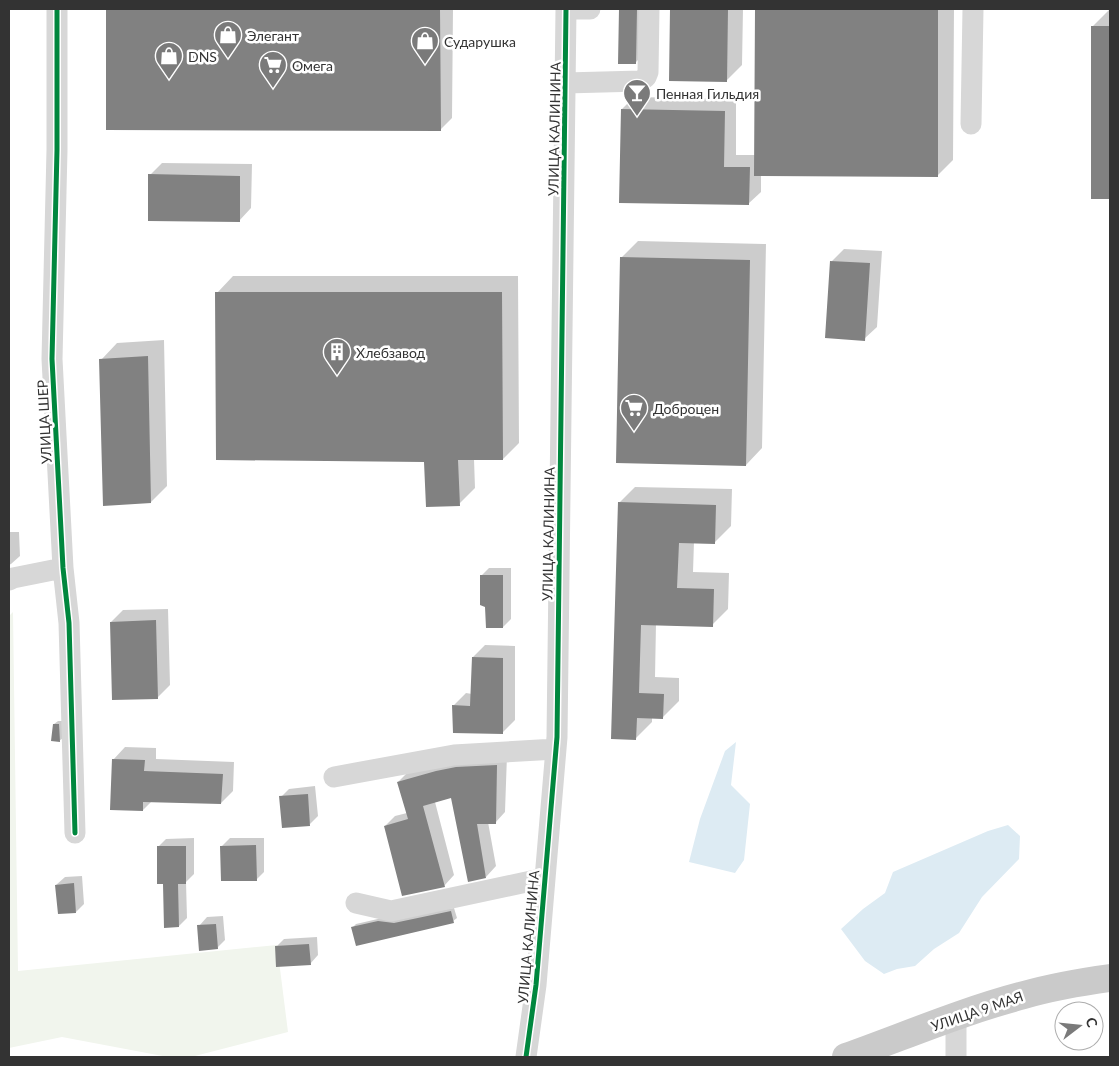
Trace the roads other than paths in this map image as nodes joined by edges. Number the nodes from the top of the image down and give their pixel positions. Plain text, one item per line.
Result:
1 (57, 9) edge
2 (566, 9) edge
3 (590, 9) edge
4 (649, 9) edge
5 (973, 9) edge
6 (566, 83) junction
7 (971, 124) dead end
8 (63, 568) junction
9 (9, 580) edge
10 (556, 748) junction
11 (334, 777) dead end
12 (75, 834) dead end
13 (545, 878) junction
14 (356, 903) dead end
15 (1110, 978) edge
16 (956, 1017) junction
17 (863, 1054) edge
18 (526, 1057) edge
19 (956, 1057) edge

1 - 8 street, УЛИЦА ШЕР
2 - 3 street
2 - 6 street, УЛИЦА КАЛИНИНА
4 - 6 street
5 - 7 street
6 - 10 street, УЛИЦА КАЛИНИНА
8 - 9 street
8 - 12 street, УЛИЦА ШЕР
10 - 11 street
10 - 13 street, УЛИЦА КАЛИНИНА
13 - 14 street
13 - 18 street, УЛИЦА КАЛИНИНА
15 - 16 main road, УЛИЦА 9 МАЯ
16 - 17 main road, УЛИЦА 9 МАЯ
16 - 19 street

